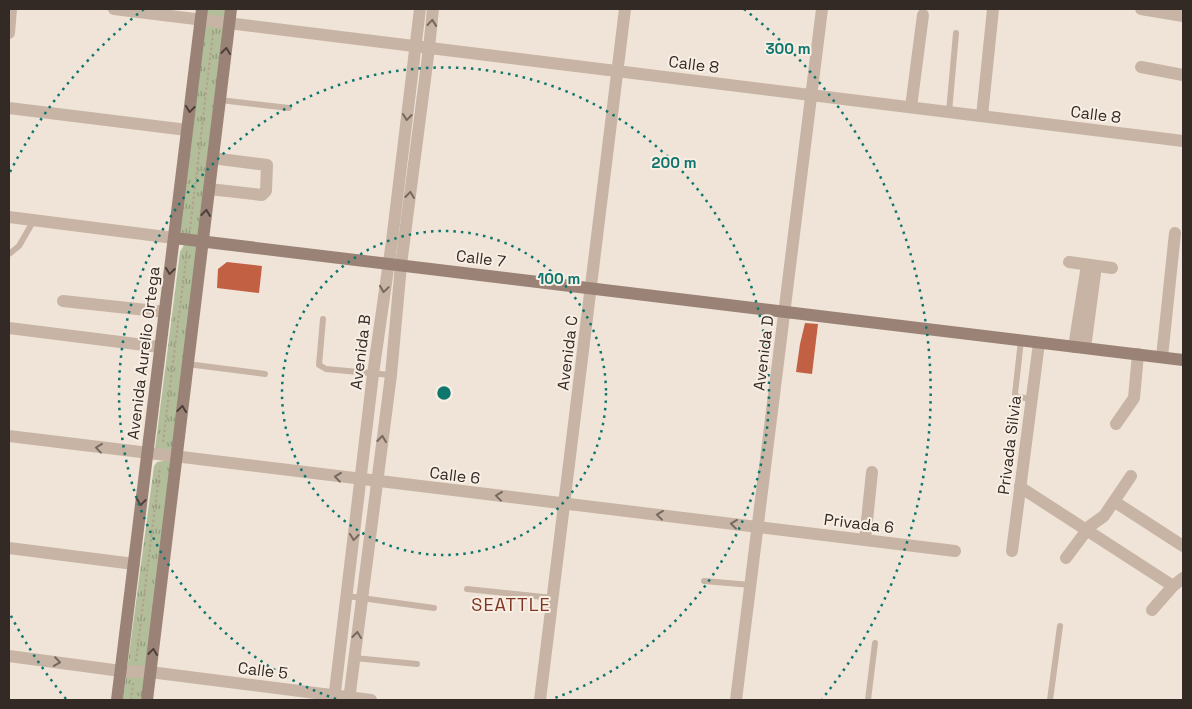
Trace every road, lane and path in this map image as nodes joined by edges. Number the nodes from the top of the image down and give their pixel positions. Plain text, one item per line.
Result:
1 (12, 9) edge
2 (114, 9) edge
3 (231, 9) edge
4 (420, 9) edge
5 (433, 9) edge
6 (625, 9) edge
7 (822, 9) edge
8 (993, 9) edge
9 (1141, 9) edge
10 (1179, 13) edge
11 (201, 14) edge
12 (923, 15) dead end
13 (215, 21) junction
14 (229, 23) junction
15 (9, 33) edge
16 (956, 33) dead end
17 (416, 46) junction
18 (429, 48) junction
19 (1141, 67) dead end
20 (618, 71) junction
21 (1183, 74) edge
22 (812, 95) junction
23 (220, 100) junction
24 (911, 107) junction
25 (9, 108) edge
26 (289, 108) dead end
27 (949, 112) junction
28 (982, 116) junction
29 (187, 130) junction
30 (411, 138) junction
31 (1183, 141) edge
32 (212, 158) junction
33 (209, 189) junction
34 (9, 217) edge
35 (34, 220) junction
36 (1175, 233) dead end
37 (174, 238) junction
38 (188, 239) junction
39 (202, 241) junction
40 (9, 254) edge
41 (1069, 262) dead end
42 (388, 263) junction
43 (401, 264) junction
44 (1092, 265) junction
45 (1112, 268) dead end
46 (592, 288) junction
47 (62, 301) dead end
48 (785, 311) junction
49 (165, 312) junction
50 (323, 319) dead end
51 (9, 328) edge
52 (1022, 340) junction
53 (1039, 342) junction
54 (1080, 347) junction
55 (160, 348) junction
56 (1138, 354) junction
57 (1162, 357) junction
58 (1183, 360) edge
59 (187, 364) junction
60 (265, 374) dead end
61 (373, 374) junction
62 (391, 375) junction
63 (1032, 399) junction
64 (1116, 424) dead end
65 (9, 436) edge
66 (147, 454) junction
67 (162, 455) junction
68 (176, 457) junction
69 (872, 472) dead end
70 (1131, 476) dead end
71 (360, 479) junction
72 (377, 482) junction
73 (1021, 482) junction
74 (1115, 502) junction
75 (564, 504) junction
76 (759, 527) junction
77 (1091, 531) junction
78 (865, 540) junction
79 (1183, 546) edge
80 (9, 548) edge
81 (955, 551) dead end
82 (1012, 551) dead end
83 (1066, 558) dead end
84 (134, 564) junction
85 (704, 581) dead end
86 (1178, 582) edge
87 (751, 585) junction
88 (467, 590) dead end
89 (347, 596) junction
90 (362, 598) junction
91 (553, 598) junction
92 (434, 608) dead end
93 (1152, 610) dead end
94 (1060, 626) dead end
95 (875, 643) dead end
96 (9, 656) edge
97 (354, 658) junction
98 (417, 664) dead end
99 (121, 671) junction
100 (135, 672) junction
101 (150, 672) junction
102 (334, 698) edge
103 (349, 699) edge
104 (117, 700) edge
105 (131, 700) edge
106 (147, 700) edge
107 (372, 700) edge
108 (540, 700) edge
109 (736, 700) edge
110 (868, 700) edge
111 (1050, 700) edge

1 - 15 street
2 - 11 street, Calle 8
3 - 14 main road
4 - 17 street, Avenida B
18 -> 5 street, Avenida B
6 - 20 street, Avenida C
7 - 22 street, Avenida D
8 - 28 street
9 - 10 street
11 - 13 street, Calle 8
11 -> 29 main road, Avenida Aurelio Ortega
12 - 24 street
13 - 14 street, Calle 8
13 - 38 path
14 - 17 street, Calle 8
23 -> 14 main road
16 - 27 lane
17 - 18 street, Calle 8
17 -> 30 street, Avenida B
18 - 20 street, Calle 8
18 - 30 street, Avenida B
19 - 21 street
20 - 22 street, Calle 8
20 - 46 street, Avenida C
22 - 24 street, Calle 8
22 - 48 street, Avenida D
23 - 26 lane
23 - 32 main road
24 - 27 street, Calle 8
25 - 29 street
27 - 28 street, Calle 8
28 - 31 street, Calle 8
29 - 37 main road, Avenida Aurelio Ortega
30 - 42 street, Avenida B
43 -> 30 street, Avenida B
32 - 33 main road
32 - 33 street
39 -> 33 main road
34 - 35 street
35 - 37 street
35 - 40 lane
36 - 57 street
37 - 38 main road, Calle 7
37 -> 49 main road, Avenida Aurelio Ortega
38 - 39 main road, Calle 7
38 - 67 path
39 - 42 main road, Calle 7
39 - 59 main road
41 - 44 street
42 - 43 main road, Calle 7
42 -> 61 street, Avenida B
43 - 46 main road, Calle 7
43 - 62 street, Avenida B
44 - 45 street
44 - 54 street
46 - 48 main road, Calle 7
46 - 75 street, Avenida C
47 - 49 street
48 - 52 main road, Calle 7
48 - 76 street, Avenida D
49 - 55 main road, Avenida Aurelio Ortega
50 - 61 lane
51 - 55 street
52 - 53 main road, Calle 7
52 - 63 lane
53 - 54 main road, Calle 7
53 - 63 street, Privada Silvia
54 - 56 main road, Calle 7
55 - 66 main road, Avenida Aurelio Ortega
56 - 57 main road, Calle 7
56 - 64 street
57 - 58 main road, Calle 7
59 - 60 lane
68 -> 59 main road
61 - 62 lane
61 - 71 street, Avenida B
72 -> 62 street, Avenida B
63 - 73 street, Privada Silvia
66 -> 65 street, Calle 6
66 - 67 street, Calle 6
66 -> 84 main road, Avenida Aurelio Ortega
67 - 68 street, Calle 6
67 - 100 path
71 -> 68 street, Calle 6
101 -> 68 main road
69 - 78 street
70 - 74 street
71 - 72 street, Calle 6
71 -> 89 street, Avenida B
75 -> 72 street, Calle 6
72 - 90 street, Avenida B
73 - 77 street
73 - 82 street, Privada Silvia
74 - 77 street
74 - 79 street
76 -> 75 street, Calle 6
75 - 91 street, Avenida C
76 - 78 street, Privada 6
76 - 87 street, Avenida D
77 - 83 street
77 - 86 street
78 - 81 street, Privada 6
80 - 84 street
84 - 99 main road, Avenida Aurelio Ortega
85 - 87 lane
86 - 93 street
87 - 109 street, Avenida D
88 - 91 lane
89 - 90 lane
89 - 102 street, Avenida B
90 - 92 lane
97 -> 90 street, Avenida B
91 - 108 street, Avenida C
94 - 111 lane
95 - 110 lane
96 -> 99 street, Calle 5
97 - 98 lane
97 - 103 street, Avenida B
99 - 100 street, Calle 5
99 - 104 main road, Avenida Aurelio Ortega
100 - 101 street, Calle 5
100 - 105 path
101 - 102 street, Calle 5
101 - 106 main road
102 - 103 street, Calle 5
103 - 107 street, Calle 5

